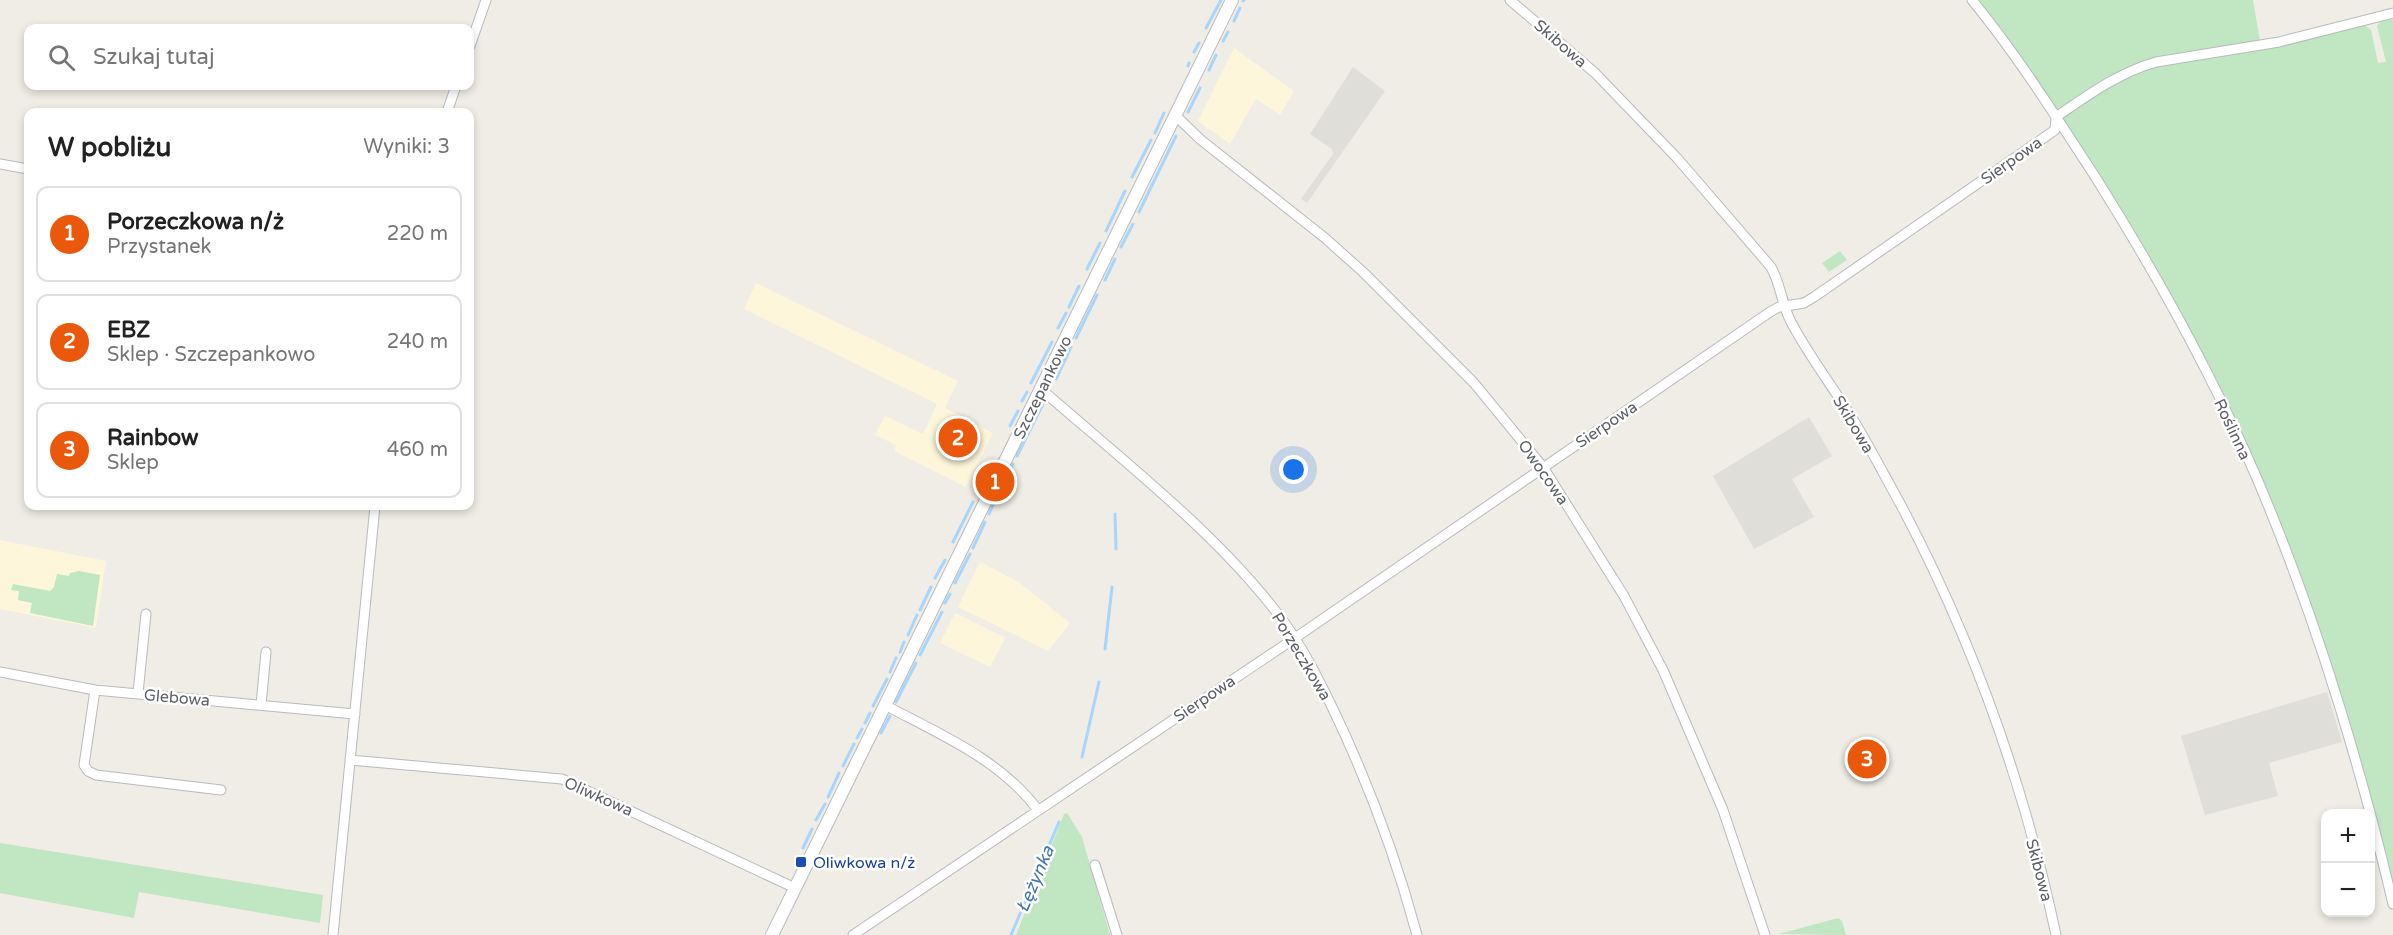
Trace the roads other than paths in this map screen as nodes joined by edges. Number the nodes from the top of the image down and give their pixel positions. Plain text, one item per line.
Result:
1 (486, 0) edge
2 (1232, 0) edge
3 (1510, 0) edge
4 (1972, 0) edge
5 (2393, 13) edge
6 (474, 34) edge
7 (455, 90) edge
8 (448, 108) edge
9 (1175, 115) junction
10 (2056, 117) junction
11 (0, 164) edge
12 (24, 168) edge
13 (1784, 306) junction
14 (1041, 389) junction
15 (1543, 467) junction
16 (375, 510) edge
17 (146, 614) dead end
18 (1295, 638) junction
19 (266, 652) dead end
20 (0, 672) edge
21 (95, 690) junction
22 (138, 693) junction
23 (261, 705) junction
24 (885, 705) junction
25 (355, 714) junction
26 (350, 760) junction
27 (221, 790) dead end
28 (1038, 810) junction
29 (1095, 865) dead end
30 (795, 888) junction
31 (2393, 904) edge
32 (333, 935) edge
33 (772, 935) edge
34 (853, 935) edge
35 (1118, 935) edge
36 (1417, 935) edge
37 (1765, 935) edge
38 (2056, 935) edge

1 - 6 street
2 - 9 street, Szczepankowo
3 - 13 street, Skibowa
4 - 10 street, Roślinna
5 - 10 street, Sierpowa
7 - 8 street
9 - 14 street, Szczepankowo
9 - 15 street, Owocowa
10 - 13 street, Sierpowa
10 - 31 street, Roślinna
11 - 12 street
13 - 15 street, Sierpowa
13 - 38 street, Skibowa
14 - 18 street, Porzeczkowa
14 - 24 street, Szczepankowo
15 - 18 street, Sierpowa
15 - 37 street, Owocowa
16 - 25 street
17 - 22 street
18 - 28 street, Sierpowa
18 - 36 street, Porzeczkowa
19 - 23 street
20 - 21 street, Glebowa
21 - 22 street, Glebowa
21 - 27 street
22 - 23 street, Glebowa
23 - 25 street, Glebowa
24 - 28 street
24 - 30 street, Szczepankowo
25 - 26 street
26 - 30 street, Oliwkowa
26 - 32 street
28 - 34 street, Sierpowa
29 - 35 street
30 - 33 street, Szczepankowo

